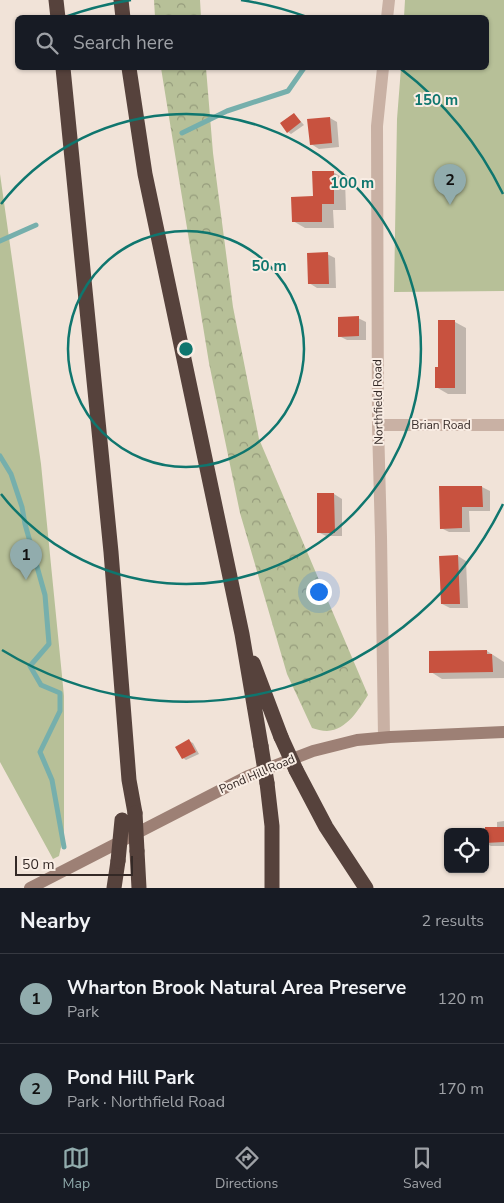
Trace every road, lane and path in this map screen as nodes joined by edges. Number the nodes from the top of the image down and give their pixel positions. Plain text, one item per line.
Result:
1 (56, 0) edge
2 (121, 0) edge
3 (389, 0) edge
4 (58, 15) edge
5 (123, 15) edge
6 (387, 15) edge
7 (63, 70) edge
8 (128, 70) edge
9 (383, 70) edge
10 (378, 425) junction
11 (504, 425) edge
12 (242, 634) junction
13 (504, 732) edge
14 (384, 737) junction
15 (128, 816) junction
16 (30, 888) edge
17 (114, 888) edge
18 (139, 888) edge
19 (272, 888) edge
20 (366, 888) edge

1 - 4 highway
2 - 5 highway
3 - 6 street
7 - 15 highway
8 - 12 highway
9 - 10 street, Northfield Road
10 - 11 street, Brian Road
10 - 14 street, Northfield Road
12 - 19 highway, bridge
12 - 20 highway, bridge
13 - 14 main road, Pond Hill Road
14 - 16 main road, Pond Hill Road
15 - 17 highway, bridge
15 - 18 highway, bridge

